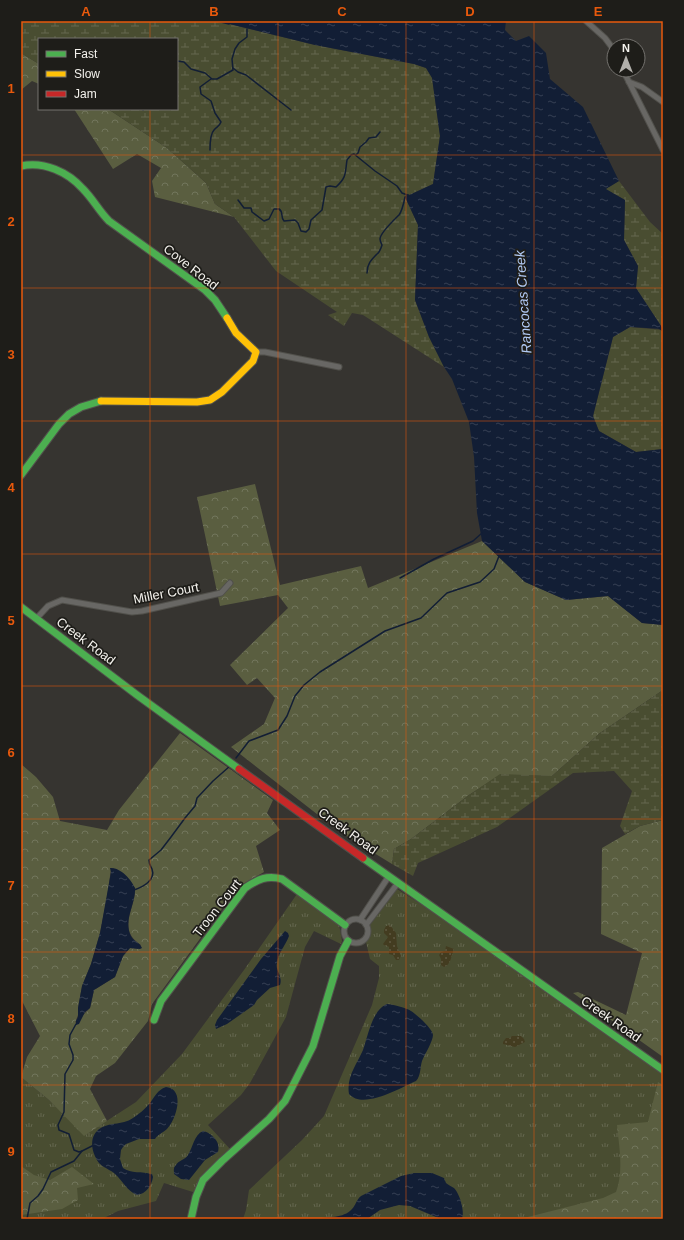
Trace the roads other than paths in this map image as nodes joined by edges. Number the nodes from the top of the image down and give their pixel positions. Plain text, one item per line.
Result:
1 (586, 21) edge
2 (606, 39) edge
3 (628, 78) edge
4 (630, 82) junction
5 (663, 102) edge
6 (663, 150) edge
7 (21, 166) edge
8 (256, 352) junction
9 (339, 367) dead end
10 (21, 476) edge
11 (230, 583) dead end
12 (21, 608) edge
13 (36, 619) junction
14 (389, 876) junction
15 (398, 882) junction
16 (360, 920) junction
17 (345, 925) junction
18 (366, 925) junction
19 (348, 941) junction
20 (154, 1020) dead end
21 (663, 1070) edge
22 (191, 1219) edge

1 - 2 street
3 - 4 street
4 - 5 street
4 - 6 street
7 - 8 street, Cove Road
8 - 9 street
8 - 10 street
11 - 13 street, Miller Court
12 - 13 street, Creek Road
13 - 14 street, Creek Road
14 - 15 street, Creek Road
14 - 16 street
15 - 18 street
15 - 21 street, Creek Road
16 - 17 street
16 - 18 street
17 - 19 street
17 - 20 street, Troon Court
18 - 19 street
19 - 22 street

